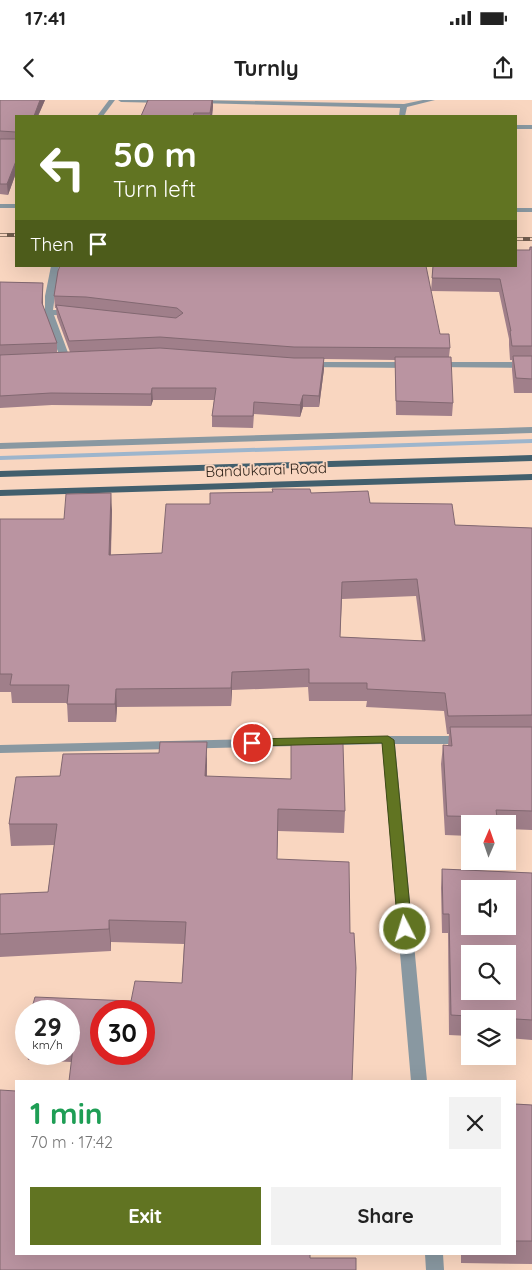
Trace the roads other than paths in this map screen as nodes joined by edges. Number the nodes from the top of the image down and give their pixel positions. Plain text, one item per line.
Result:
1 (112, 100) edge
2 (120, 100) edge
3 (432, 100) edge
4 (170, 101) edge
5 (189, 102) edge
6 (404, 106) junction
7 (101, 115) edge
8 (402, 115) edge
9 (517, 127) edge
10 (532, 127) edge
11 (0, 206) edge
12 (15, 206) edge
13 (517, 210) edge
14 (532, 210) edge
15 (55, 267) edge
16 (49, 312) junction
17 (79, 313) edge
18 (65, 358) edge
19 (294, 364) edge
20 (532, 365) edge
21 (532, 430) edge
22 (0, 446) edge
23 (532, 458) edge
24 (0, 474) edge
25 (532, 477) edge
26 (0, 493) edge
27 (388, 740) junction
28 (474, 740) edge
29 (0, 748) edge
30 (418, 1080) edge
31 (434, 1255) edge
32 (435, 1270) edge

1 - 7 street
2 - 4 street
3 - 6 street
5 - 6 street
6 - 8 street
9 - 10 street
11 - 12 street
13 - 14 street
15 - 16 street
16 - 17 street
16 - 18 street
19 - 20 street
21 - 22 street
23 - 24 main road, Bandukarai Road
25 - 26 main road, Bandukarai Road
27 - 28 street
27 - 29 street
27 - 30 street
31 - 32 street

